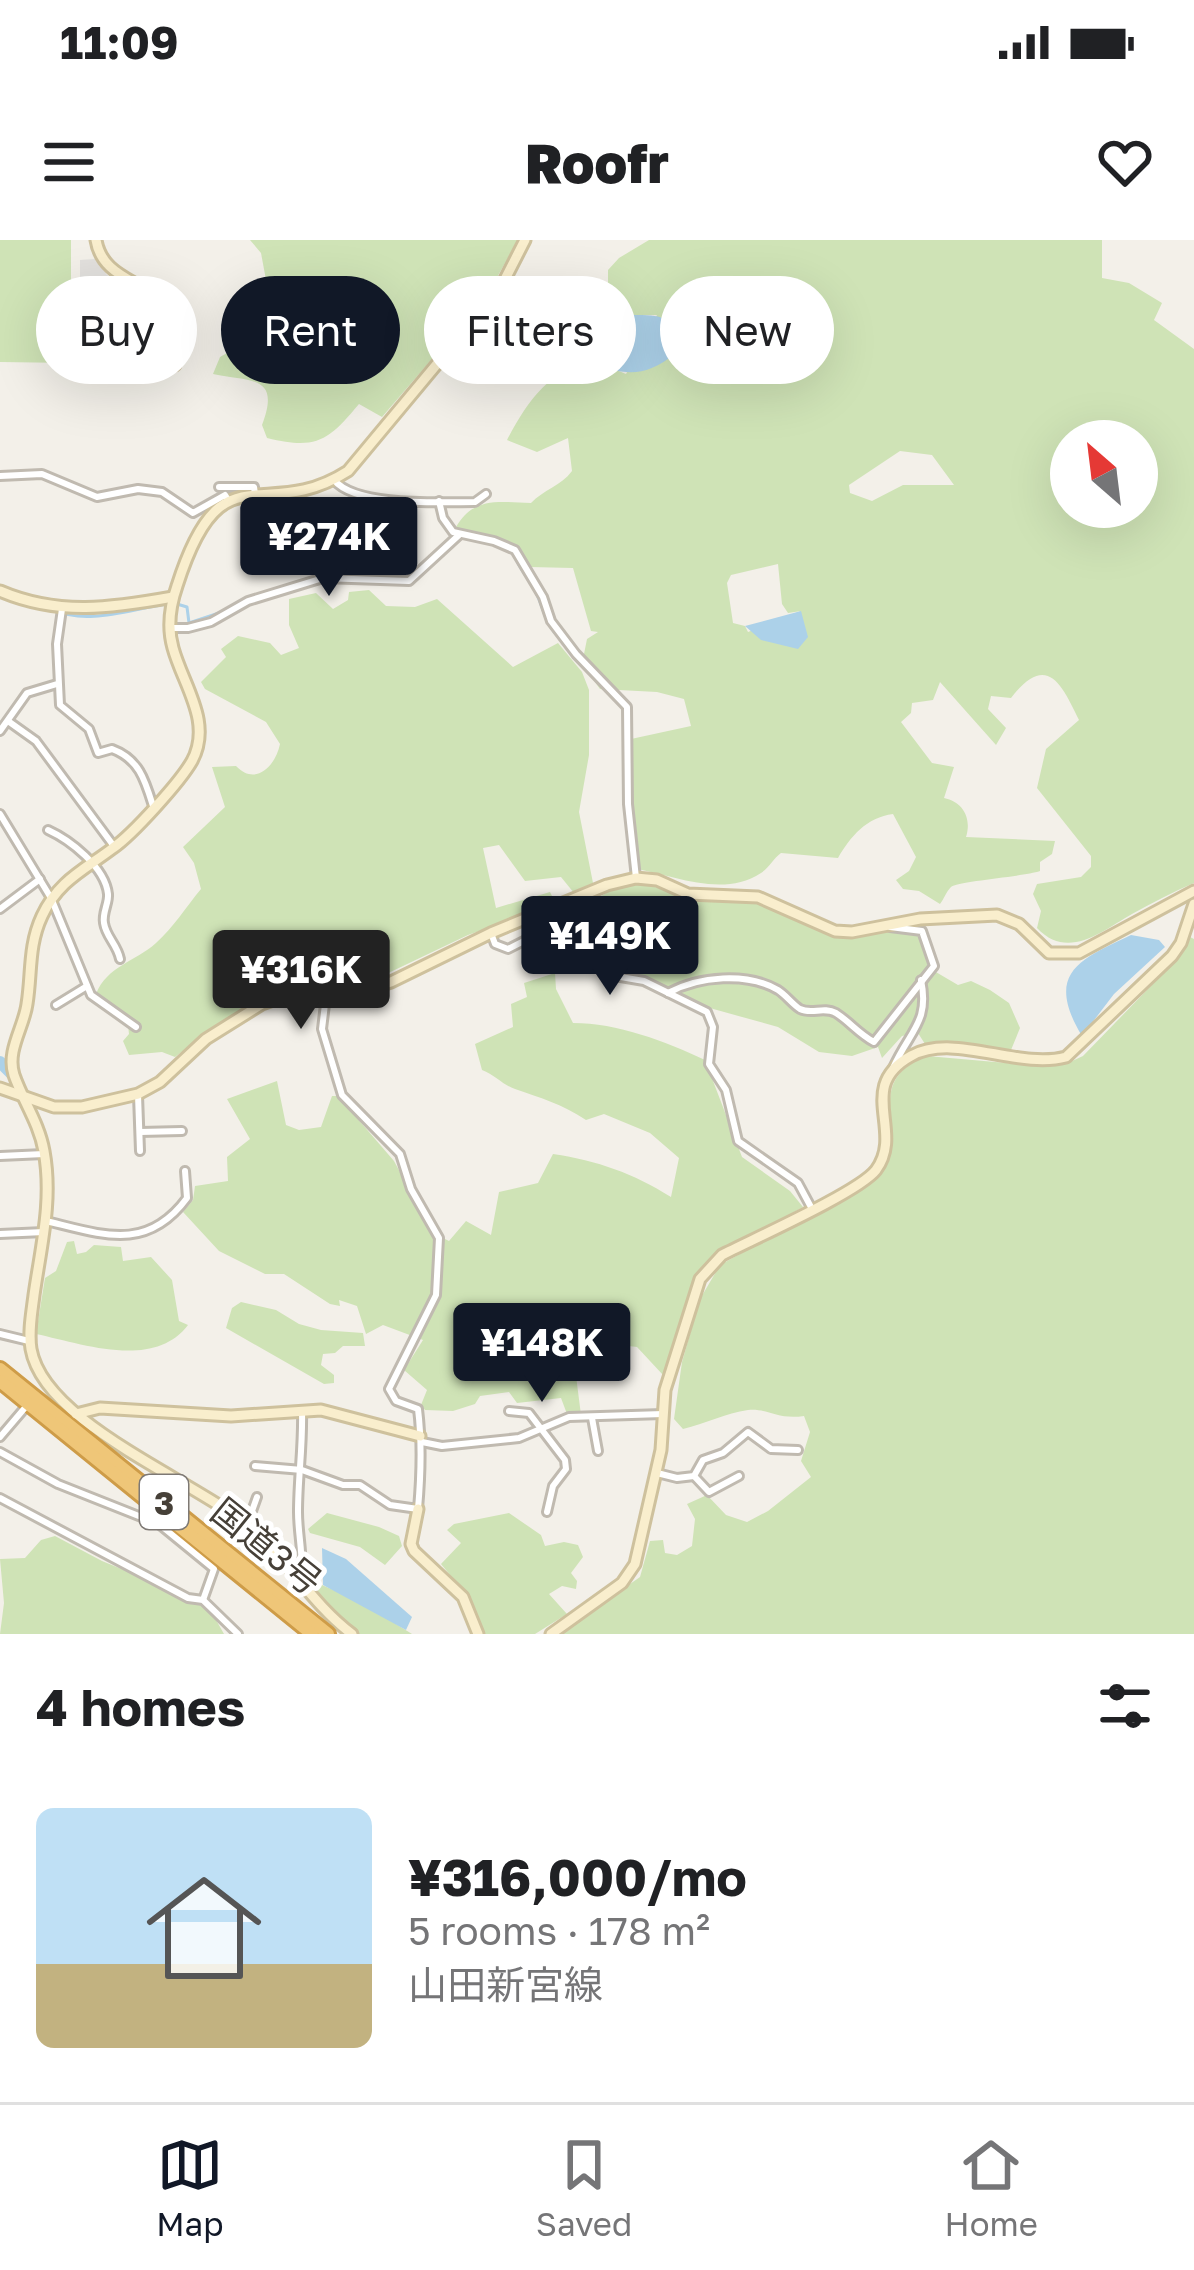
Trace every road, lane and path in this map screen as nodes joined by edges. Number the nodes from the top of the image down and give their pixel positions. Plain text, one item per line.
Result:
1 (96, 240) edge
2 (525, 240) edge
3 (121, 276) edge
4 (0, 476) edge
5 (334, 480) junction
6 (233, 485) junction
7 (219, 487) dead end
8 (255, 494) junction
9 (486, 494) dead end
10 (226, 498) junction
11 (439, 501) junction
12 (200, 517) junction
13 (459, 535) junction
14 (0, 591) edge
15 (173, 597) junction
16 (62, 609) junction
17 (170, 628) junction
18 (58, 684) junction
19 (8, 721) junction
20 (0, 731) edge
21 (153, 806) junction
22 (0, 814) edge
23 (48, 830) dead end
24 (115, 848) junction
25 (92, 862) junction
26 (40, 878) junction
27 (636, 878) junction
28 (1194, 891) edge
29 (52, 898) junction
30 (1194, 904) edge
31 (0, 909) edge
32 (1192, 918) edge
33 (889, 924) junction
34 (490, 933) junction
35 (120, 959) dead end
36 (921, 980) junction
37 (87, 986) junction
38 (668, 993) junction
39 (326, 996) junction
40 (56, 1004) dead end
41 (136, 1027) dead end
42 (892, 1071) junction
43 (0, 1088) edge
44 (138, 1094) junction
45 (27, 1098) junction
46 (140, 1132) junction
47 (182, 1132) dead end
48 (140, 1151) dead end
49 (45, 1154) junction
50 (0, 1156) edge
51 (185, 1171) dead end
52 (812, 1209) junction
53 (45, 1227) junction
54 (0, 1234) edge
55 (0, 1334) edge
56 (29, 1342) junction
57 (33, 1361) junction
58 (0, 1369) edge
59 (0, 1381) edge
60 (32, 1400) junction
61 (509, 1411) dead end
62 (302, 1412) junction
63 (76, 1414) junction
64 (664, 1414) junction
65 (592, 1418) junction
66 (541, 1429) junction
67 (0, 1437) edge
68 (421, 1439) junction
69 (798, 1450) dead end
70 (598, 1451) dead end
71 (0, 1452) edge
72 (255, 1466) dead end
73 (302, 1470) junction
74 (657, 1473) junction
75 (694, 1476) junction
76 (739, 1476) dead end
77 (257, 1497) dead end
78 (2, 1499) edge
79 (418, 1509) junction
80 (0, 1513) edge
81 (548, 1513) dead end
82 (247, 1525) junction
83 (301, 1586) junction
84 (203, 1600) junction
85 (238, 1634) edge
86 (312, 1634) edge
87 (328, 1634) edge
88 (352, 1634) edge
89 (478, 1634) edge
90 (551, 1634) edge

1 - 3 main road
2 - 5 main road
4 - 12 street
5 - 8 main road
5 - 11 street
6 - 7 street
6 - 8 street
6 - 10 street
8 - 10 main road
9 - 11 street
10 - 12 main road
11 - 13 street
12 - 15 main road
13 - 17 street
13 - 27 street
14 - 16 main road
15 - 16 main road
15 - 17 main road
16 - 18 street
17 - 21 main road
18 - 19 street
18 - 21 street
19 - 20 street
19 - 24 street
21 - 24 main road
22 - 26 street
23 - 25 street
24 - 25 main road
25 - 29 main road
25 - 35 street
26 - 29 street
26 - 31 street
27 - 33 main road
27 - 34 main road
28 - 33 main road
29 - 37 street
29 - 45 main road
30 - 32 main road
32 - 42 main road
33 - 36 street
34 - 38 street
34 - 39 main road
36 - 38 street
36 - 42 street
37 - 40 street
37 - 41 street
38 - 52 street
39 - 44 main road
39 - 68 street
42 - 52 main road
43 - 45 main road
44 - 45 main road
44 - 46 street
45 - 49 main road
46 - 47 street
46 - 48 street
49 - 50 street
49 - 53 main road
51 - 53 street
52 - 64 main road
53 - 54 street
53 - 56 main road
55 - 56 street
56 - 57 main road
57 - 60 main road
57 - 63 main road
58 - 60 highway, 国道3号 / 3
59 - 60 highway, 国道3号 / 3
60 - 67 street
60 - 86 highway, 国道3号 / 3
60 - 87 highway, 国道3号 / 3
61 - 66 street
62 - 63 main road
62 - 68 main road
62 - 73 street
63 - 82 main road
64 - 65 street
64 - 74 main road
65 - 66 street
65 - 70 street
66 - 68 street
66 - 81 street
68 - 79 street
69 - 75 street
71 - 84 street
72 - 73 street
73 - 79 street
73 - 83 street
74 - 75 street
74 - 90 main road
75 - 76 street
77 - 82 street
78 - 80 street
78 - 84 street
79 - 89 main road
82 - 83 main road
83 - 88 main road
84 - 85 street

